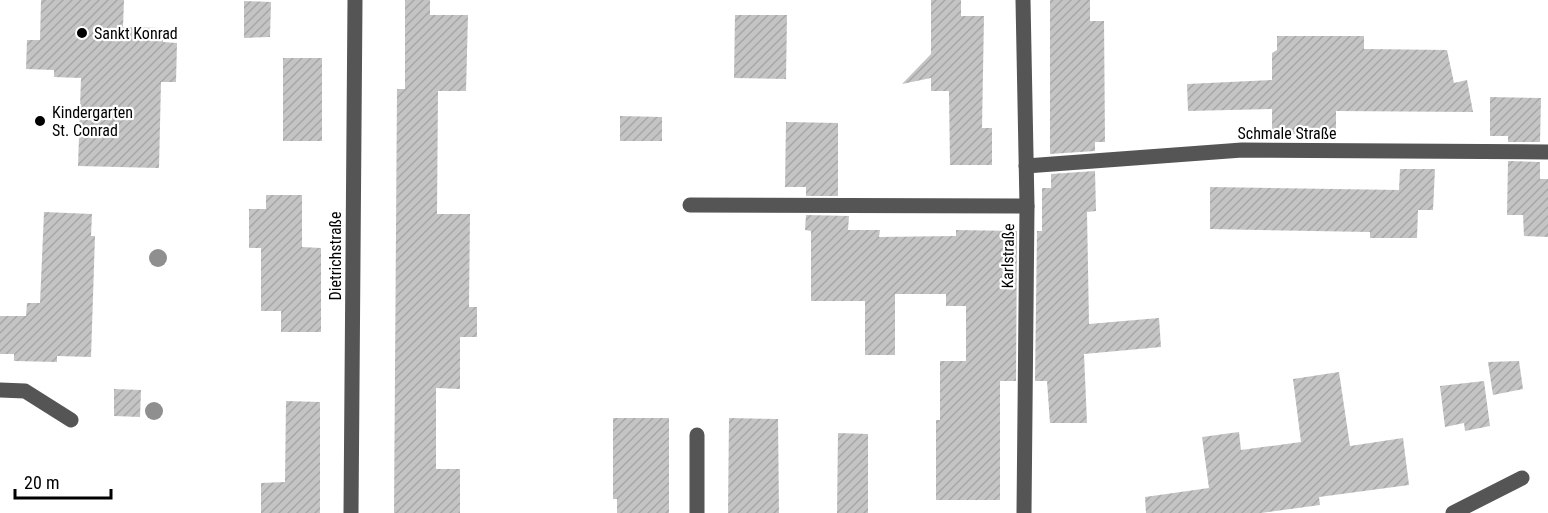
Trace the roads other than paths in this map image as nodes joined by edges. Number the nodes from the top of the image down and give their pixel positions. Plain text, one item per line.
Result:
1 (355, 0) edge
2 (1023, 0) edge
3 (1548, 152) edge
4 (1026, 166) junction
5 (690, 204) dead end
6 (1027, 206) junction
7 (0, 390) edge
8 (71, 420) dead end
9 (697, 435) dead end
10 (1522, 478) dead end
11 (351, 513) edge
12 (698, 513) edge
13 (1024, 513) edge
14 (1453, 513) edge

1 - 11 street, Dietrichstraße
2 - 4 street, Karlstraße
3 - 4 street, Schmale Straße
4 - 6 street, Karlstraße
5 - 6 street
6 - 13 street, Karlstraße
7 - 8 street
9 - 12 street
10 - 14 street

